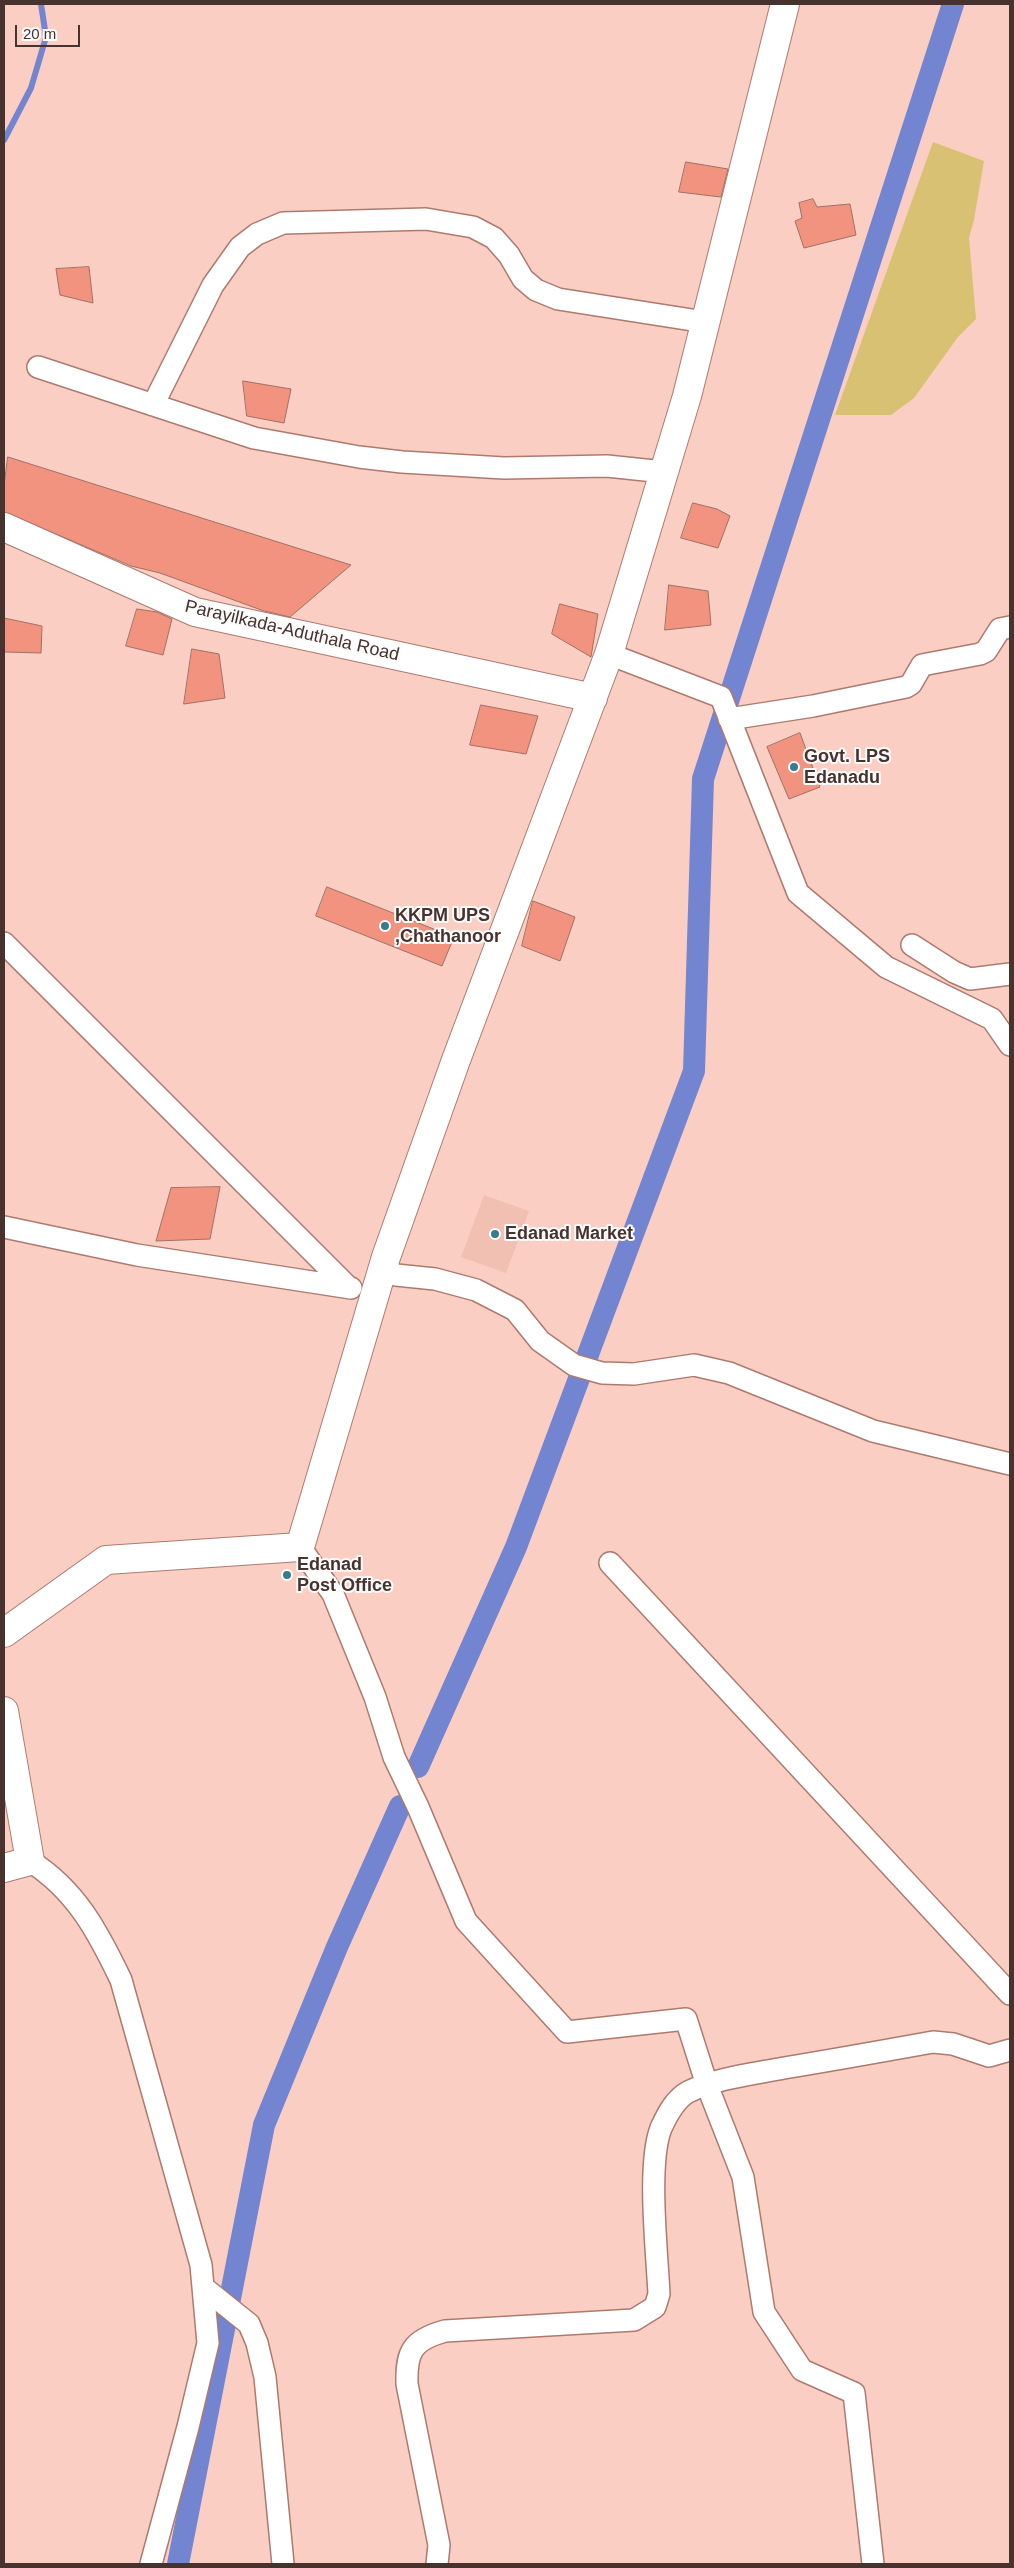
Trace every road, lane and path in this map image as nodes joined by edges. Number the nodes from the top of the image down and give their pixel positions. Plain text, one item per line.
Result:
1 (785, 4) edge
2 (706, 322) junction
3 (38, 367) dead end
4 (153, 405) junction
5 (664, 472) junction
6 (4, 527) edge
7 (1010, 627) edge
8 (609, 654) junction
9 (593, 698) junction
10 (729, 719) junction
11 (4, 942) edge
12 (912, 945) dead end
13 (1010, 974) edge
14 (1010, 1046) edge
15 (4, 1227) edge
16 (379, 1280) junction
17 (348, 1287) junction
18 (1010, 1464) edge
19 (300, 1547) junction
20 (610, 1563) dead end
21 (4, 1633) edge
22 (4, 1711) edge
23 (30, 1861) junction
24 (4, 1868) edge
25 (1010, 1994) edge
26 (1010, 2050) edge
27 (708, 2085) junction
28 (210, 2292) junction
29 (151, 2564) edge
30 (283, 2564) edge
31 (437, 2564) edge
32 (873, 2564) edge

1 - 2 street
2 - 4 street
2 - 5 street
3 - 4 street
4 - 5 street
5 - 8 street
6 - 9 street, Parayilkada-Aduthala Road
7 - 10 street
8 - 9 street
8 - 10 street
9 - 16 street
10 - 14 street
11 - 17 street
12 - 13 street
15 - 17 street
16 - 17 street
16 - 18 street
16 - 19 street
19 - 21 street
19 - 27 street
20 - 25 street
22 - 23 street
23 - 24 street
23 - 28 street
26 - 27 street
27 - 31 street
27 - 32 street
28 - 29 street
28 - 30 street

